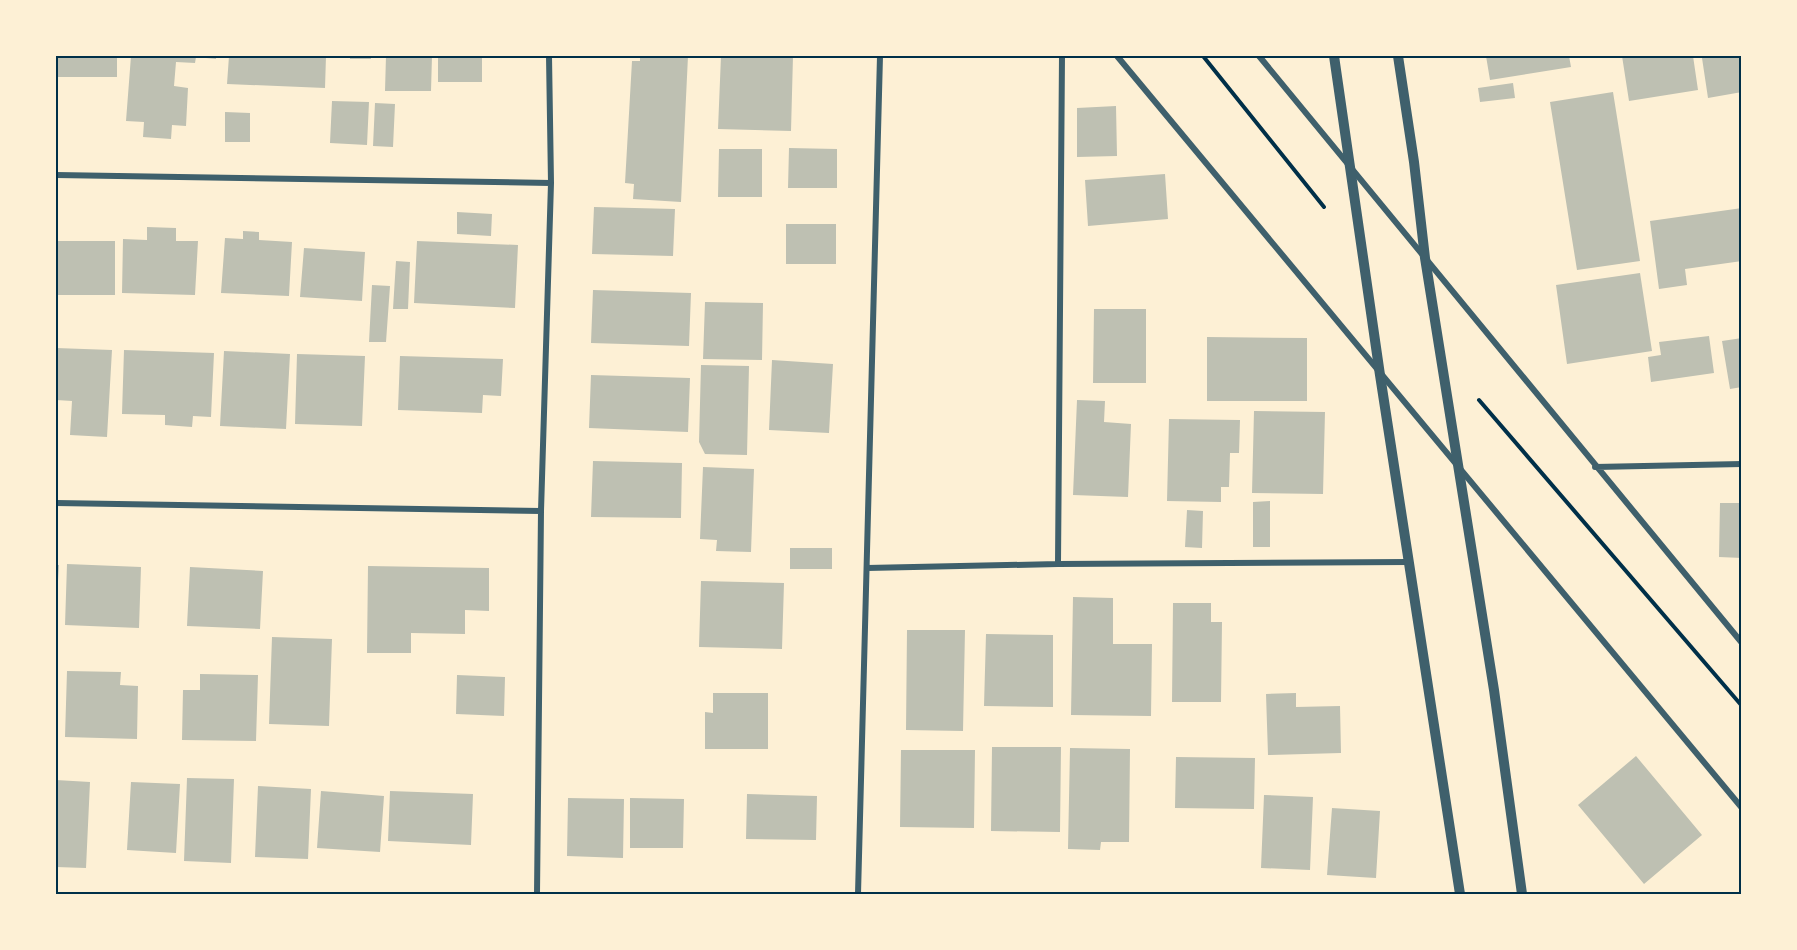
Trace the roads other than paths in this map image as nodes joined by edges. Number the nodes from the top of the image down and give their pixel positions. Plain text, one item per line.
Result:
1 (549, 56) edge
2 (880, 56) edge
3 (1062, 56) edge
4 (1117, 56) edge
5 (1258, 56) edge
6 (1334, 56) edge
7 (1398, 56) edge
8 (1351, 167) junction
9 (56, 175) edge
10 (551, 183) junction
11 (1425, 258) junction
12 (1380, 375) junction
13 (1742, 464) edge
14 (1595, 467) junction
15 (1458, 469) junction
16 (56, 502) edge
17 (541, 511) junction
18 (1409, 562) junction
19 (1058, 564) junction
20 (867, 568) junction
21 (1742, 643) edge
22 (1742, 808) edge
23 (537, 894) edge
24 (858, 894) edge
25 (1460, 894) edge
26 (1522, 894) edge

1 - 10 street
2 - 20 street
3 - 19 street
4 - 12 street
5 - 8 street
6 - 8 street
7 - 11 street
8 - 11 street
8 - 12 street
9 - 10 street
10 - 17 street
11 - 14 street
11 - 15 street
12 - 15 street
12 - 18 street
13 - 14 street
14 - 21 street
15 - 22 street
15 - 26 street
16 - 17 street
17 - 23 street
18 - 19 street
18 - 25 street
19 - 20 street
20 - 24 street

